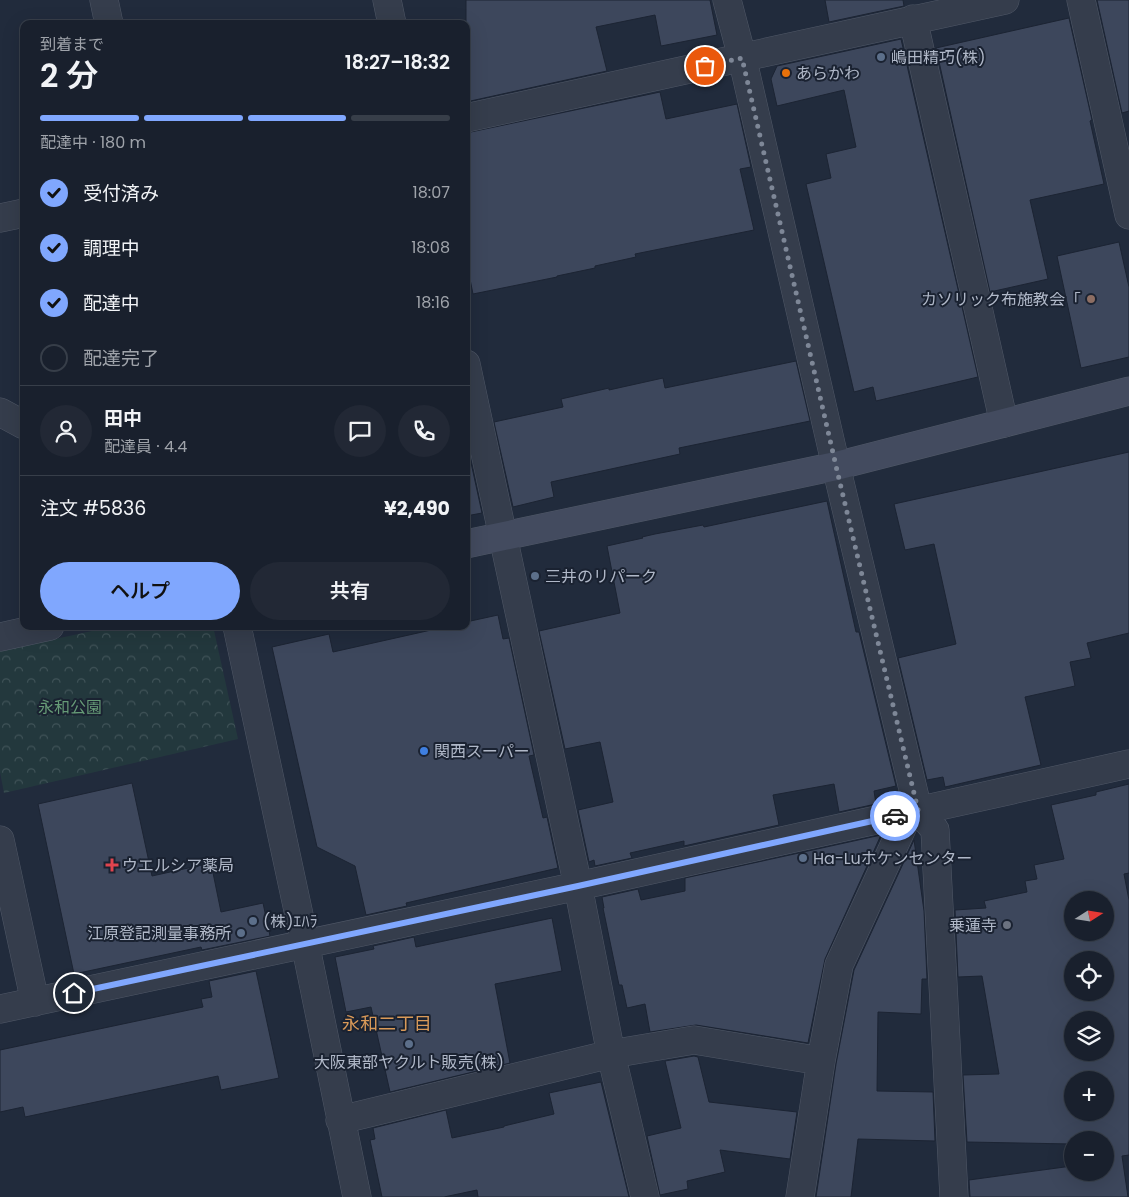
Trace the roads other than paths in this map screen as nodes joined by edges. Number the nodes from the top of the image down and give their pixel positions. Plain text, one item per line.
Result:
1 (104, 0) edge
2 (387, 0) edge
3 (727, 0) edge
4 (1005, 0) edge
5 (1081, 0) edge
6 (913, 19) junction
7 (108, 20) edge
8 (391, 20) edge
9 (742, 58) junction
10 (470, 117) edge
11 (1128, 206) edge
12 (20, 214) edge
13 (0, 218) edge
14 (470, 383) edge
15 (1129, 391) edge
16 (0, 412) edge
17 (20, 423) edge
18 (1004, 423) junction
19 (836, 466) junction
20 (502, 536) junction
21 (470, 543) edge
22 (32, 630) edge
23 (238, 630) edge
24 (0, 637) edge
25 (1129, 764) edge
26 (914, 812) junction
27 (0, 840) edge
28 (578, 886) junction
29 (306, 943) junction
30 (35, 1002) junction
31 (0, 1009) edge
32 (611, 1054) junction
33 (821, 1061) junction
34 (340, 1120) junction
35 (357, 1197) edge
36 (645, 1197) edge
37 (800, 1197) edge
38 (954, 1197) edge

1 - 7 street
2 - 8 street
3 - 9 street
4 - 6 street
5 - 11 street
6 - 9 street
6 - 18 street
9 - 10 street
9 - 19 street
12 - 13 street
14 - 20 street
15 - 18 street
16 - 17 street
18 - 19 street
19 - 20 street
19 - 26 street
20 - 21 street
20 - 28 street
22 - 24 street
23 - 29 street
25 - 26 street
26 - 28 street
26 - 33 street
26 - 38 street
27 - 30 street
28 - 29 street
28 - 32 street
29 - 30 street
29 - 34 street
30 - 31 street
32 - 33 street
32 - 34 street
32 - 36 street
33 - 37 street
34 - 35 street

